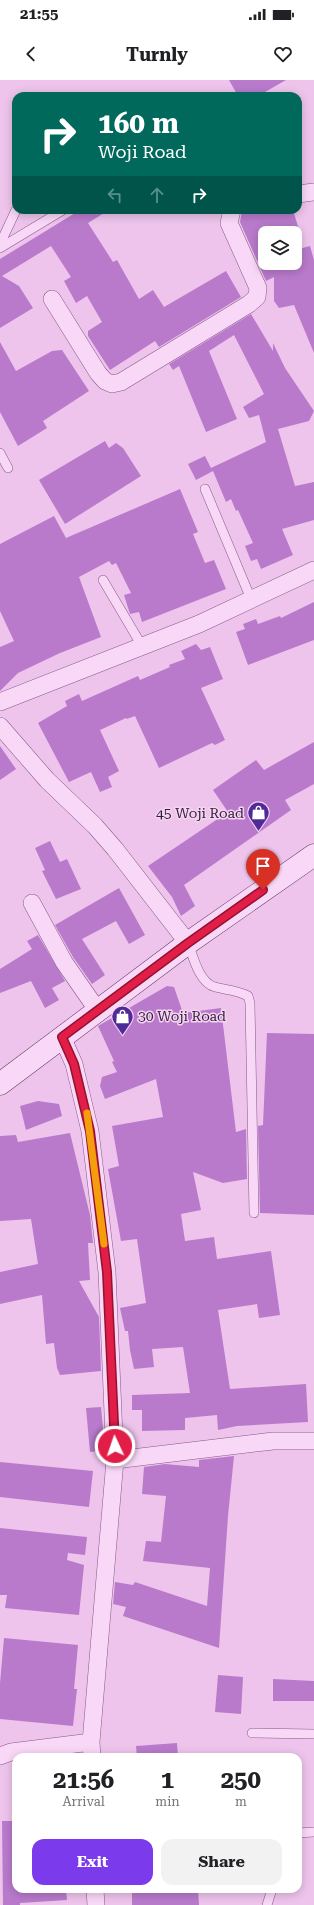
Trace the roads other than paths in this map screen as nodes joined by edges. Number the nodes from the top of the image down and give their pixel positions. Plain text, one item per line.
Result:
1 (314, 192) edge
2 (302, 194) edge
3 (14, 214) edge
4 (55, 214) edge
5 (231, 214) edge
6 (0, 244) edge
7 (0, 248) edge
8 (52, 299) dead end
9 (0, 453) edge
10 (8, 468) dead end
11 (205, 489) dead end
12 (314, 570) edge
13 (103, 580) dead end
14 (251, 599) junction
15 (142, 646) junction
16 (0, 702) edge
17 (0, 726) edge
18 (314, 855) edge
19 (32, 902) dead end
20 (188, 943) junction
21 (98, 1010) junction
22 (62, 1037) junction
23 (0, 1084) edge
24 (254, 1213) dead end
25 (314, 1441) edge
26 (115, 1460) junction
27 (252, 1733) dead end
28 (314, 1734) edge
29 (91, 1749) edge
30 (0, 1756) edge
31 (314, 1832) edge
32 (302, 1833) edge
33 (95, 1893) edge
34 (271, 1893) edge
35 (96, 1905) edge
36 (267, 1905) edge

1 - 2 street
3 - 6 lane
4 - 7 lane
5 - 8 street
9 - 10 lane
11 - 14 lane
12 - 14 street
13 - 15 lane
14 - 15 street
15 - 16 street
17 - 20 street
18 - 20 main road
19 - 21 street
20 - 21 main road
20 - 24 lane
21 - 22 main road
22 - 23 main road
22 - 26 street
25 - 26 street
26 - 29 street
27 - 28 lane
29 - 30 street
31 - 32 lane
33 - 35 street
34 - 36 lane

